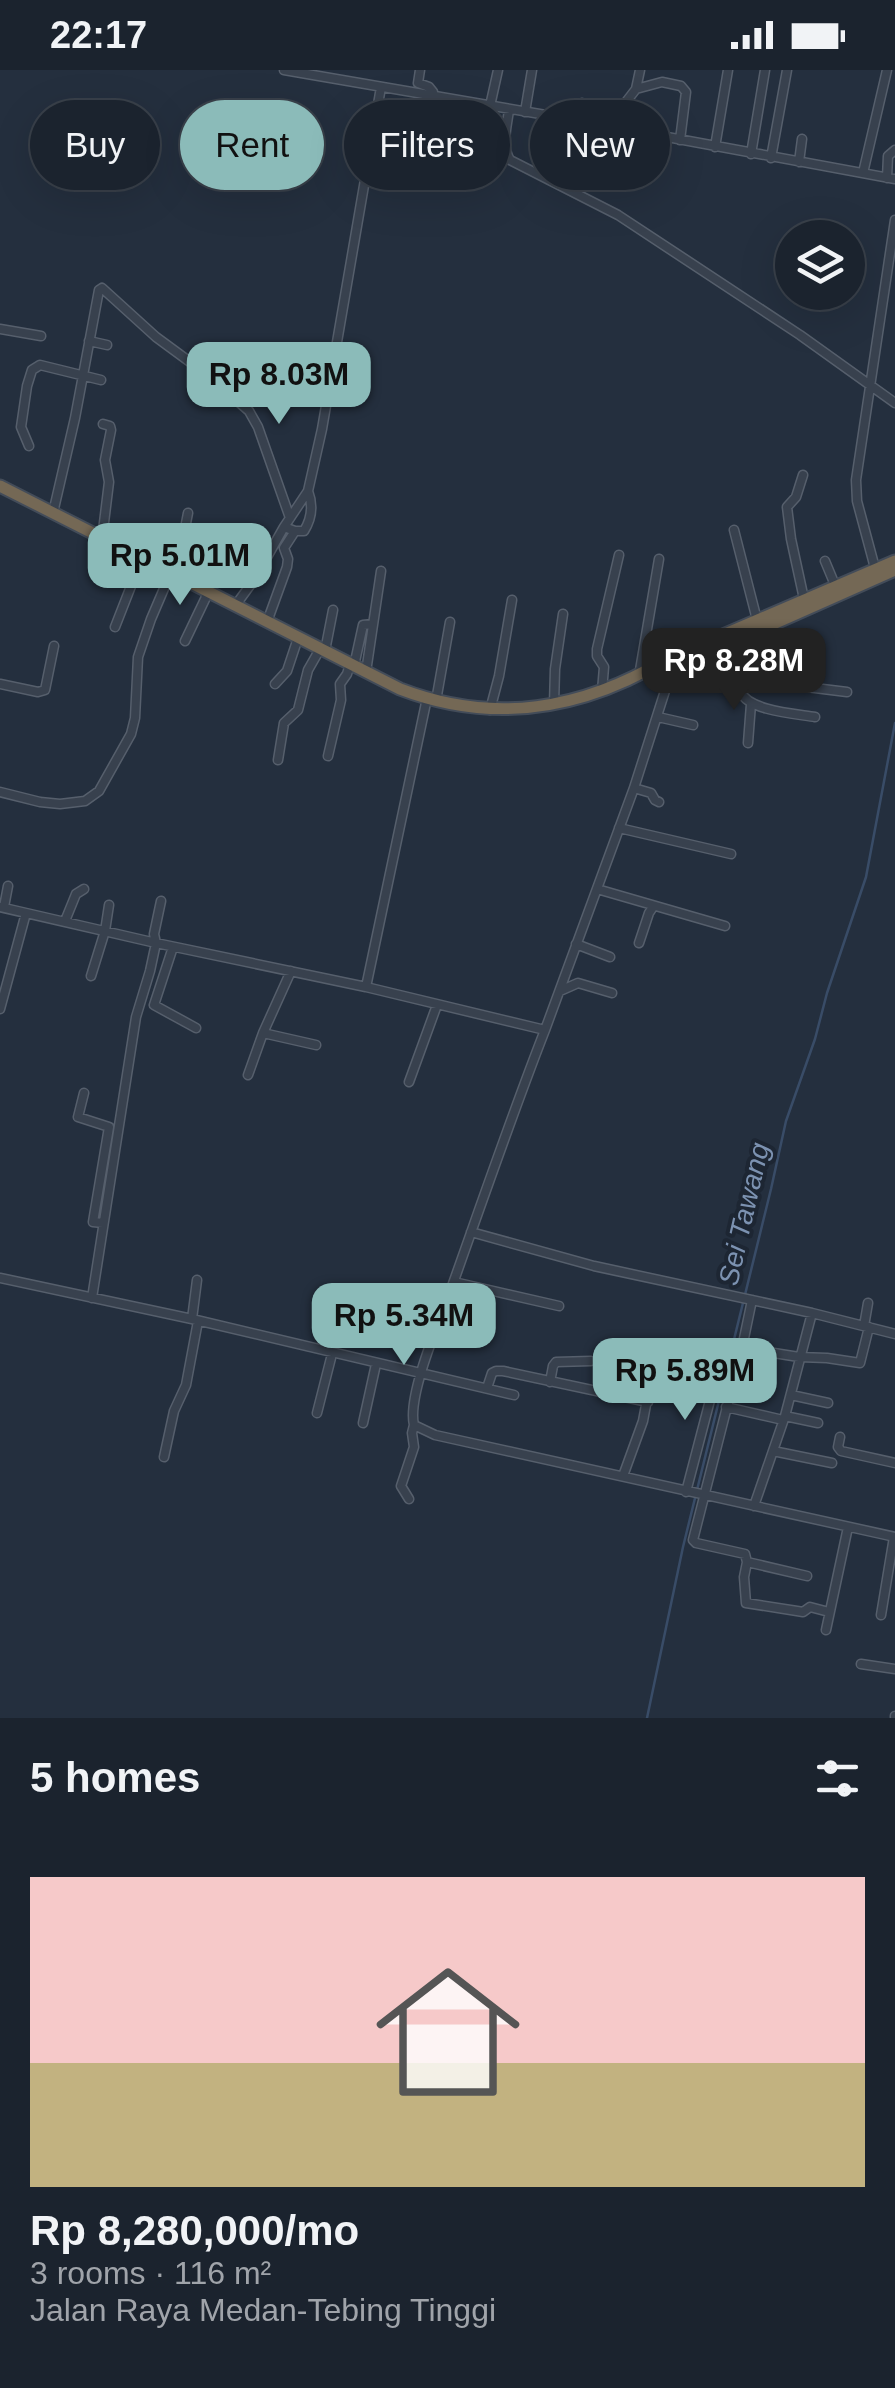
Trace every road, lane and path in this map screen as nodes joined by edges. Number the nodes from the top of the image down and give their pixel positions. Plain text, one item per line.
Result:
1 (284, 70) edge
2 (420, 70) edge
3 (498, 70) edge
4 (532, 70) edge
5 (640, 70) edge
6 (728, 70) edge
7 (765, 70) edge
8 (788, 70) edge
9 (886, 70) edge
10 (340, 75) edge
11 (381, 87) junction
12 (636, 90) junction
13 (434, 97) junction
14 (433, 100) edge
15 (456, 100) edge
16 (488, 100) edge
17 (628, 100) edge
18 (510, 110) edge
19 (525, 112) junction
20 (530, 113) edge
21 (670, 138) edge
22 (802, 139) dead end
23 (680, 140) junction
24 (716, 147) junction
25 (895, 150) edge
26 (751, 154) junction
27 (771, 158) junction
28 (510, 160) edge
29 (799, 162) junction
30 (862, 173) junction
31 (891, 179) edge
32 (895, 220) edge
33 (0, 329) edge
34 (42, 336) dead end
35 (89, 341) junction
36 (107, 345) dead end
37 (83, 376) junction
38 (101, 380) dead end
39 (871, 385) junction
40 (895, 403) edge
41 (75, 418) junction
42 (89, 421) dead end
43 (104, 424) dead end
44 (29, 446) dead end
45 (803, 475) dead end
46 (2, 487) edge
47 (308, 490) junction
48 (0, 502) edge
49 (188, 512) dead end
50 (53, 513) junction
51 (290, 518) junction
52 (289, 529) junction
53 (734, 530) dead end
54 (102, 539) junction
55 (619, 554) dead end
56 (137, 556) junction
57 (659, 559) dead end
58 (825, 561) dead end
59 (895, 561) edge
60 (875, 568) junction
61 (895, 570) edge
62 (381, 571) dead end
63 (171, 574) junction
64 (835, 585) junction
65 (208, 593) junction
66 (804, 599) junction
67 (512, 600) dead end
68 (235, 606) junction
69 (333, 610) dead end
70 (562, 614) dead end
71 (756, 620) junction
72 (267, 622) junction
73 (450, 622) dead end
74 (115, 627) dead end
75 (746, 636) junction
76 (298, 638) junction
77 (184, 640) dead end
78 (54, 646) dead end
79 (322, 650) junction
80 (356, 668) junction
81 (672, 670) junction
82 (639, 676) junction
83 (741, 679) junction
84 (0, 684) edge
85 (275, 684) dead end
86 (602, 691) junction
87 (848, 692) dead end
88 (431, 700) junction
89 (554, 704) junction
90 (751, 704) junction
91 (490, 710) junction
92 (658, 717) junction
93 (816, 717) dead end
94 (693, 724) dead end
95 (748, 743) dead end
96 (328, 756) dead end
97 (278, 760) dead end
98 (634, 788) junction
99 (0, 792) edge
100 (659, 802) dead end
101 (619, 828) junction
102 (731, 854) dead end
103 (8, 886) dead end
104 (596, 888) junction
105 (84, 889) dead end
106 (161, 901) dead end
107 (109, 905) dead end
108 (653, 906) junction
109 (2, 907) edge
110 (26, 913) junction
111 (65, 921) junction
112 (724, 926) dead end
113 (105, 931) junction
114 (640, 942) dead end
115 (156, 943) junction
116 (576, 944) junction
117 (172, 947) junction
118 (610, 957) dead end
119 (291, 971) junction
120 (91, 976) dead end
121 (366, 987) junction
122 (560, 991) junction
123 (612, 992) dead end
124 (438, 1006) junction
125 (0, 1009) edge
126 (196, 1028) dead end
127 (544, 1030) junction
128 (263, 1032) junction
129 (316, 1045) dead end
130 (248, 1075) dead end
131 (409, 1082) dead end
132 (84, 1092) dead end
133 (103, 1224) junction
134 (470, 1232) junction
135 (0, 1278) edge
136 (197, 1280) dead end
137 (454, 1282) junction
138 (92, 1298) junction
139 (750, 1300) junction
140 (868, 1303) dead end
141 (558, 1306) dead end
142 (812, 1312) junction
143 (195, 1320) junction
144 (866, 1327) junction
145 (895, 1334) edge
146 (742, 1348) junction
147 (332, 1354) junction
148 (656, 1356) dead end
149 (800, 1358) junction
150 (592, 1361) dead end
151 (376, 1364) junction
152 (654, 1374) junction
153 (422, 1375) junction
154 (550, 1382) junction
155 (487, 1388) junction
156 (514, 1395) dead end
157 (790, 1395) junction
158 (648, 1402) junction
159 (828, 1404) dead end
160 (726, 1406) junction
161 (317, 1414) dead end
162 (784, 1418) junction
163 (363, 1423) dead end
164 (818, 1424) dead end
165 (414, 1425) junction
166 (840, 1437) dead end
167 (773, 1451) junction
168 (164, 1457) dead end
169 (832, 1463) dead end
170 (895, 1463) edge
171 (623, 1476) junction
172 (686, 1492) junction
173 (705, 1496) junction
174 (409, 1499) dead end
175 (754, 1506) junction
176 (848, 1527) junction
177 (895, 1537) edge
178 (747, 1562) junction
179 (808, 1576) dead end
180 (829, 1612) junction
181 (882, 1615) dead end
182 (826, 1630) dead end
183 (861, 1664) dead end
184 (895, 1669) edge

1 - 10 street
2 - 13 street
3 - 16 street
4 - 19 street
5 - 12 street
6 - 24 street
7 - 26 street
8 - 27 street
9 - 30 street
10 - 11 street
11 - 13 street
11 - 47 street
12 - 17 street
12 - 23 street
13 - 14 street
13 - 15 street
18 - 19 street
19 - 20 street
21 - 23 street
22 - 29 street
23 - 24 street
24 - 26 street
25 - 31 street
26 - 27 street
27 - 29 street
28 - 39 street
29 - 30 street
30 - 31 street
32 - 39 street
33 - 34 street
35 - 36 street
35 - 37 street
35 - 51 street
37 - 38 street
37 - 41 street
37 - 44 street
39 - 40 street
39 - 60 street
41 - 42 street
41 - 50 street
43 - 54 street
45 - 66 street
46 - 48 street
46 - 50 highway
47 - 51 street
47 - 52 street
49 - 63 street
50 - 54 highway
51 - 52 street
52 - 68 street
52 - 72 street
53 - 71 street
54 - 56 highway
55 - 86 street
56 - 63 highway
56 - 74 street
57 - 82 street
58 - 64 street
59 - 60 highway
60 - 64 highway
61 - 75 highway
62 - 80 street
63 - 65 highway
63 - 99 street
64 - 66 highway
65 - 68 highway
65 - 77 street
66 - 71 highway
67 - 91 street
68 - 72 highway
69 - 79 street
70 - 89 street
71 - 82 highway
72 - 76 highway
73 - 88 street
75 - 81 highway
75 - 83 street
76 - 79 highway
76 - 85 street
78 - 84 street
79 - 80 highway
79 - 97 street
80 - 88 highway
80 - 96 street
81 - 82 highway
81 - 92 street
82 - 86 highway
83 - 87 street
83 - 90 street
86 - 89 highway
88 - 91 highway
88 - 121 street
89 - 91 highway
90 - 93 street
90 - 95 street
92 - 94 street
92 - 98 street
98 - 100 street
98 - 101 street
101 - 102 street
101 - 104 street
103 - 109 street
104 - 108 street
104 - 116 street
105 - 111 street
106 - 115 street
107 - 113 street
108 - 112 street
108 - 114 street
109 - 110 street
110 - 111 street
110 - 125 street
111 - 113 street
113 - 115 street
113 - 120 street
115 - 117 street
115 - 133 street
116 - 118 street
116 - 122 street
117 - 119 street
117 - 126 street
119 - 121 street
119 - 128 street
121 - 124 street
122 - 123 street
122 - 127 street
124 - 127 street
124 - 131 street
127 - 134 street
128 - 129 street
128 - 130 street
132 - 133 street
133 - 138 street
134 - 137 street
134 - 139 street
135 - 138 street
136 - 143 street
137 - 141 street
137 - 153 street
138 - 143 street
139 - 142 street
139 - 146 street
140 - 144 street
142 - 144 street
142 - 149 street
143 - 147 street
143 - 168 street
144 - 145 street
144 - 149 street
146 - 149 street
146 - 160 street
147 - 151 street
147 - 161 street
148 - 152 street
149 - 157 street
150 - 154 street
151 - 153 street
151 - 163 street
152 - 158 street
152 - 172 street
153 - 155 street
153 - 165 street
154 - 155 street
154 - 158 street
155 - 156 street
157 - 159 street
157 - 162 street
158 - 171 street
160 - 162 street
160 - 173 street
162 - 164 street
162 - 167 street
165 - 171 street
165 - 174 street
166 - 170 street
167 - 169 street
167 - 175 street
171 - 172 street
172 - 173 street
173 - 175 street
173 - 178 street
175 - 176 street
176 - 177 street
176 - 180 street
177 - 181 street
178 - 179 street
178 - 180 street
180 - 182 street
183 - 184 street

